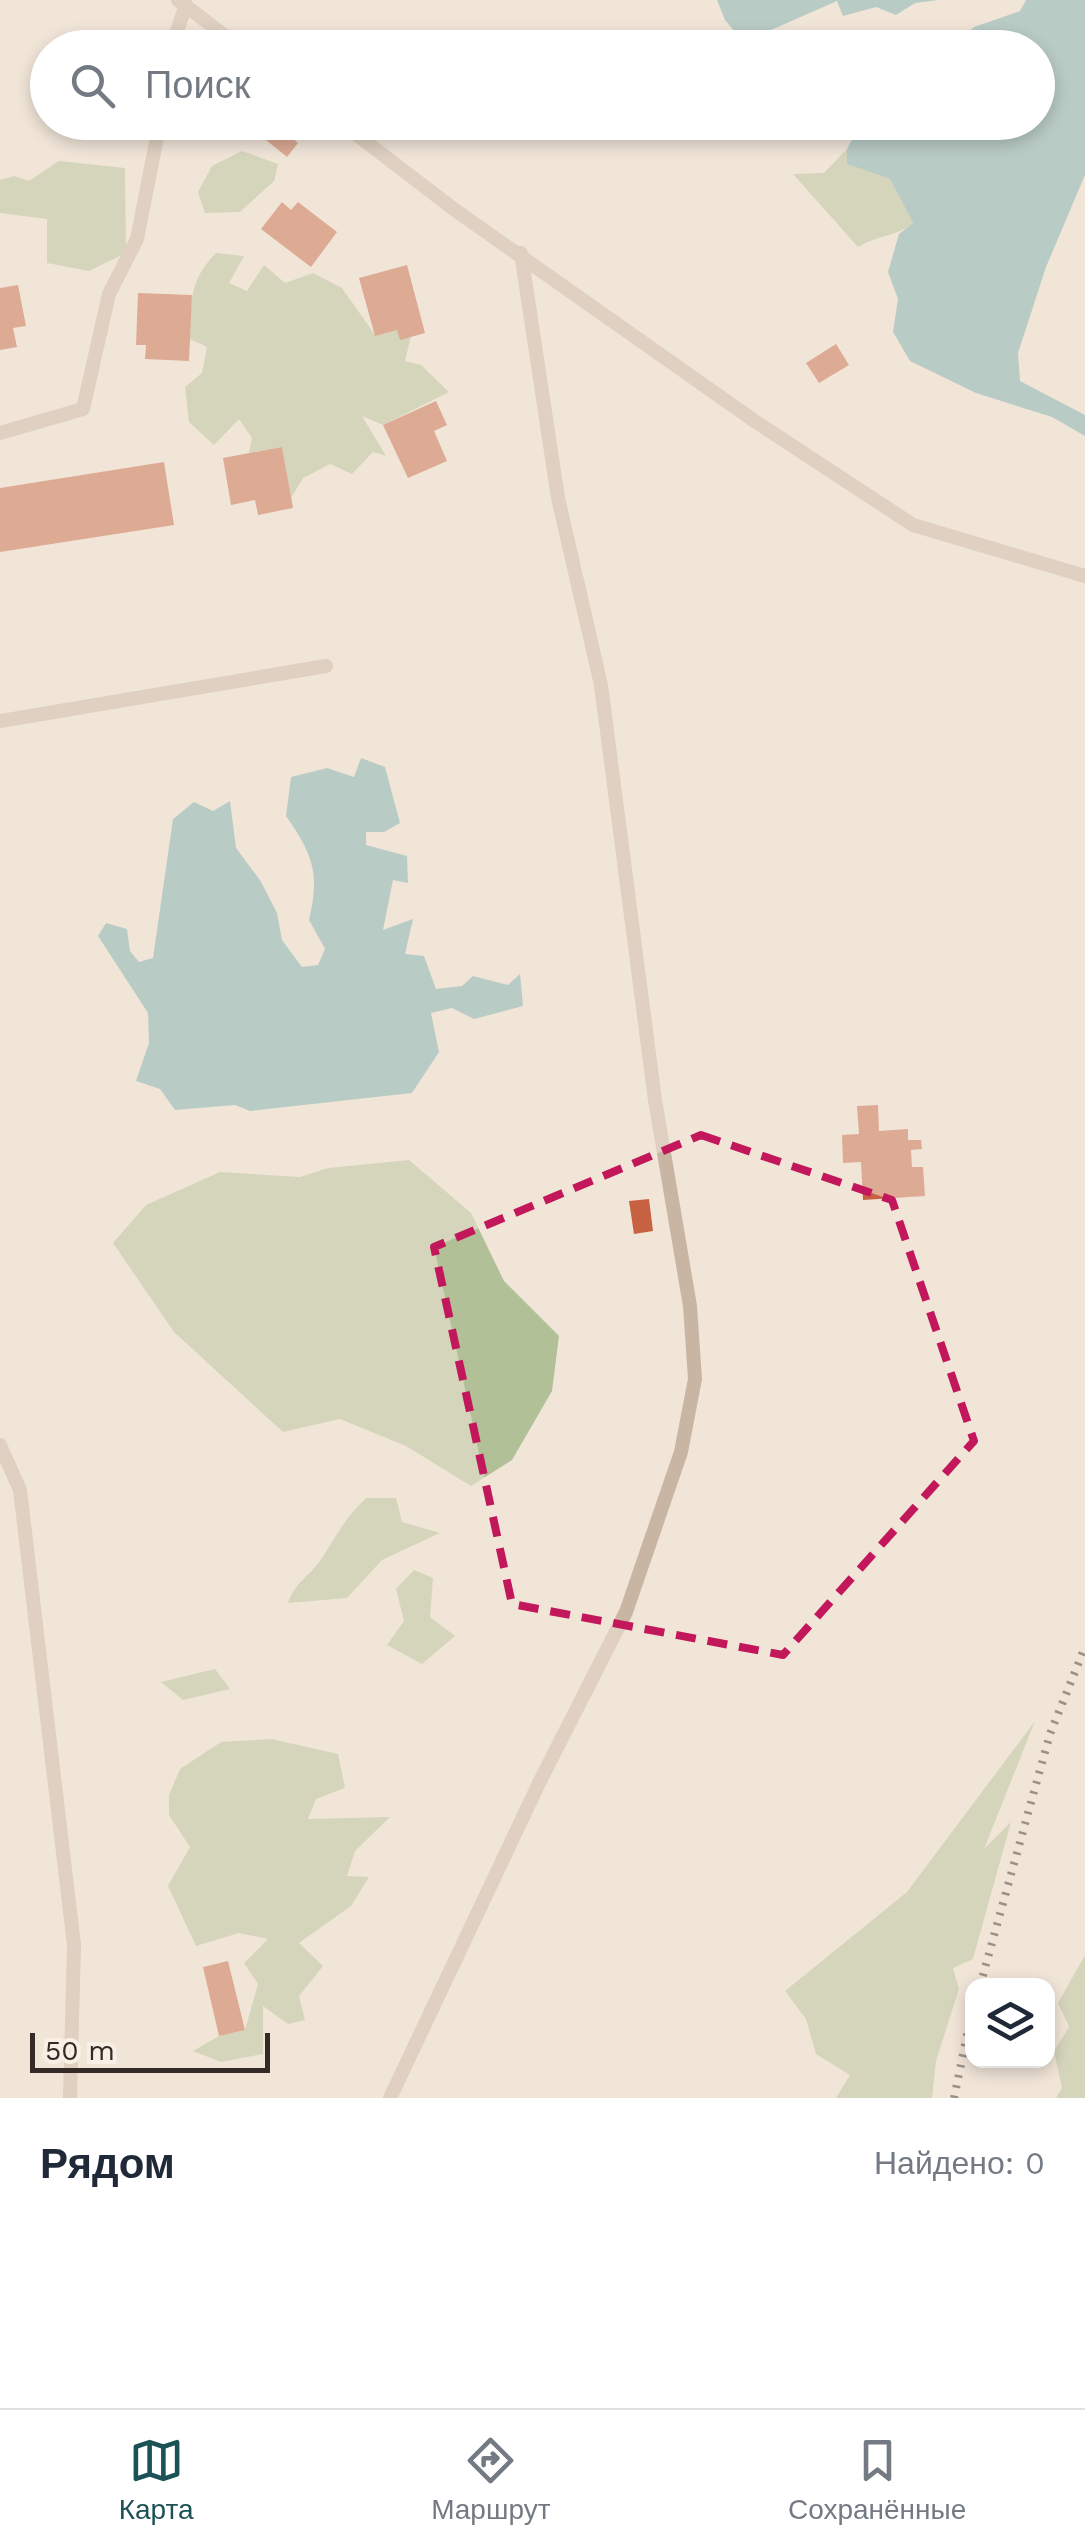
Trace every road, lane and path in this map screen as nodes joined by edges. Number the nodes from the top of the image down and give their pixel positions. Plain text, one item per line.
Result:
1 (182, 3) edge
2 (175, 30) edge
3 (217, 30) edge
4 (156, 140) edge
5 (364, 140) edge
6 (520, 252) junction
7 (0, 433) edge
8 (1085, 576) edge
9 (326, 666) dead end
10 (0, 721) edge
11 (0, 1445) edge
12 (70, 2098) edge
13 (390, 2098) edge

1 - 2 lane
1 - 3 lane
4 - 7 lane
5 - 6 lane
6 - 8 lane
6 - 13 lane
9 - 10 lane
11 - 12 lane

